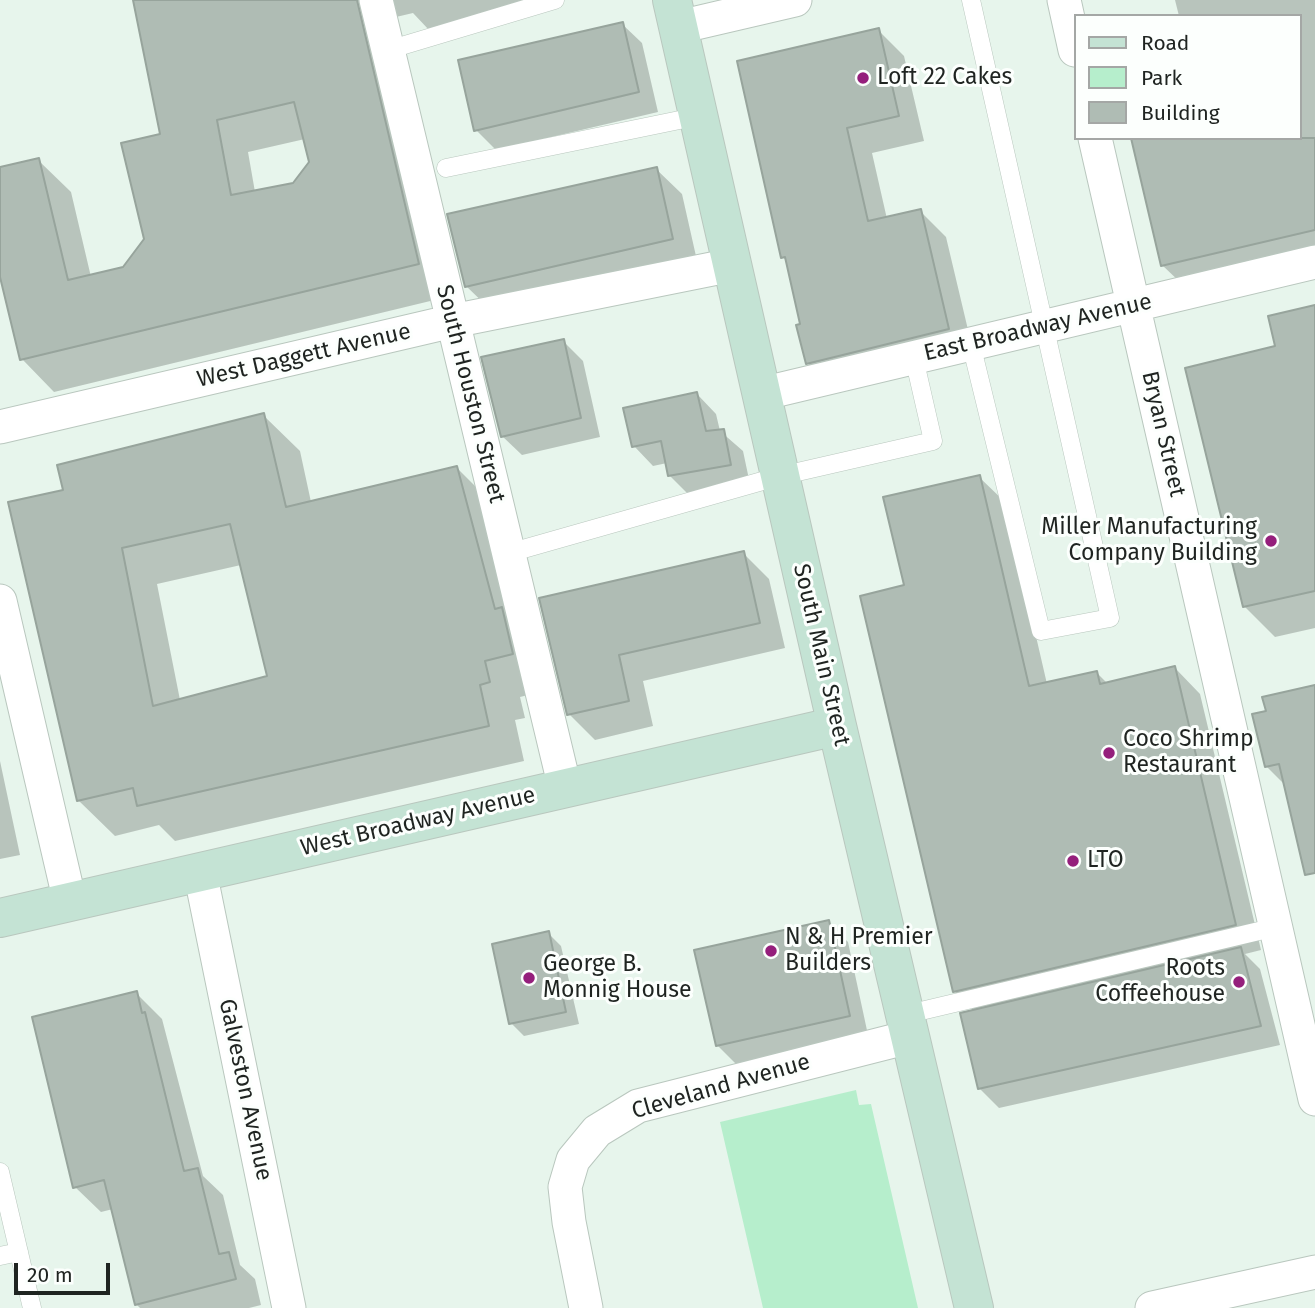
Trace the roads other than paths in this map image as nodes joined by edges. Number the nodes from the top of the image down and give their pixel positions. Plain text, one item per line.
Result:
1 (376, 0) edge
2 (555, 0) edge
3 (794, 0) edge
4 (971, 0) edge
5 (1064, 0) edge
6 (675, 13) edge
7 (1074, 45) edge
8 (388, 50) junction
9 (699, 116) junction
10 (1095, 140) edge
11 (446, 169) dead end
12 (1315, 262) edge
13 (732, 265) junction
14 (1134, 306) junction
15 (453, 321) junction
16 (1044, 327) junction
17 (971, 344) junction
18 (914, 358) junction
19 (761, 394) junction
20 (0, 427) edge
21 (780, 477) junction
22 (509, 553) junction
23 (0, 601) edge
24 (837, 726) junction
25 (565, 788) junction
26 (200, 872) junction
27 (70, 902) junction
28 (0, 918) edge
29 (1276, 927) junction
30 (907, 1026) junction
31 (1315, 1099) edge
32 (0, 1172) edge
33 (19, 1252) junction
34 (0, 1256) edge
35 (1315, 1272) edge
36 (32, 1308) edge
37 (289, 1308) edge
38 (586, 1308) edge
39 (974, 1308) edge
40 (1152, 1308) edge

1 - 8 street, South Houston Street
2 - 8 lane
3 - 6 street
4 - 16 lane
5 - 7 street
6 - 9 street, South Main Street
8 - 15 street, South Houston Street
9 - 11 lane
9 - 13 street, South Main Street
10 - 14 street, Bryan Street
12 - 14 street, East Broadway Avenue
13 - 15 street, West Daggett Avenue
13 - 19 street, South Main Street
14 - 16 street, East Broadway Avenue
14 - 29 street, Bryan Street
15 - 20 street, West Daggett Avenue
15 - 22 street, South Houston Street
16 - 17 street, East Broadway Avenue
16 - 17 lane
17 - 18 street, East Broadway Avenue
18 - 19 street, East Broadway Avenue
18 - 21 lane
19 - 21 street, South Main Street
21 - 22 lane
21 - 24 street, South Main Street
22 - 25 street, South Houston Street
23 - 27 street
24 - 25 street, West Broadway Avenue
24 - 30 street, South Main Street
25 - 26 street, West Broadway Avenue
26 - 27 street, West Broadway Avenue
26 - 37 street, Galveston Avenue
27 - 28 street, West Broadway Avenue
29 - 30 lane
29 - 31 street, Bryan Street
30 - 38 street, Cleveland Avenue
30 - 39 street, South Main Street
32 - 33 lane
33 - 34 lane
33 - 36 lane
35 - 40 street

